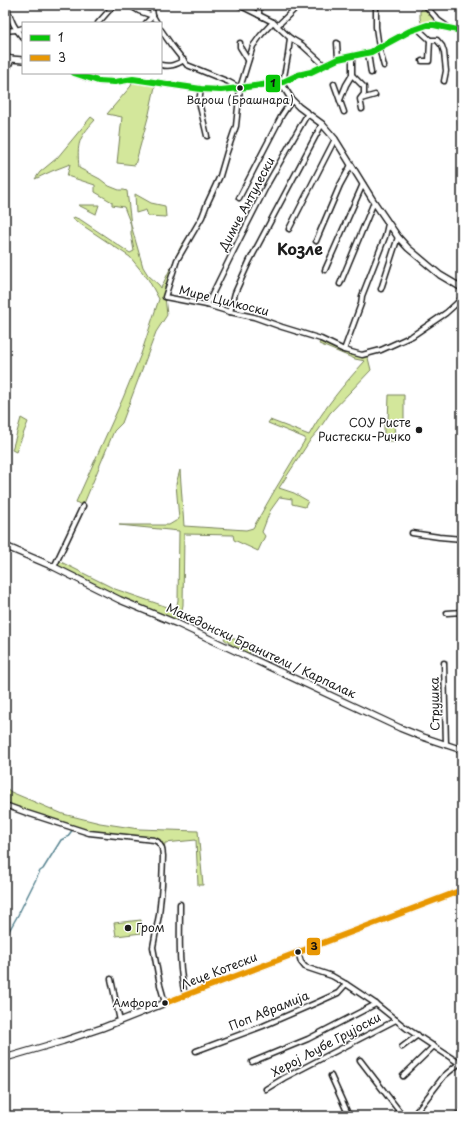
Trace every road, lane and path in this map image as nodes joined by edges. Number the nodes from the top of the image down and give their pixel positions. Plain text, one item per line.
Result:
1 (6, 5) edge
2 (114, 5) edge
3 (129, 5) edge
4 (154, 5) edge
5 (239, 5) edge
6 (259, 5) edge
7 (299, 5) edge
8 (376, 5) edge
9 (425, 5) edge
10 (259, 15) junction
11 (153, 16) junction
12 (99, 22) edge
13 (147, 22) edge
14 (156, 22) edge
15 (273, 22) junction
16 (277, 26) junction
17 (22, 28) edge
18 (417, 28) junction
19 (450, 28) junction
20 (16, 30) junction
21 (5, 31) edge
22 (162, 31) edge
23 (462, 31) edge
24 (22, 37) edge
25 (290, 38) junction
26 (430, 40) junction
27 (337, 42) dead end
28 (240, 43) dead end
29 (379, 48) junction
30 (368, 53) junction
31 (352, 56) junction
32 (5, 57) edge
33 (11, 59) junction
34 (338, 59) junction
35 (22, 60) edge
36 (184, 60) junction
37 (248, 60) junction
38 (422, 61) dead end
39 (162, 65) edge
40 (324, 65) junction
41 (384, 66) dead end
42 (5, 73) edge
43 (372, 73) dead end
44 (77, 74) edge
45 (352, 75) junction
46 (444, 81) dead end
47 (282, 82) junction
48 (334, 84) dead end
49 (240, 88) junction
50 (201, 89) junction
51 (375, 95) dead end
52 (462, 97) edge
53 (360, 99) junction
54 (292, 100) junction
55 (340, 100) junction
56 (362, 109) dead end
57 (344, 112) dead end
58 (308, 114) junction
59 (322, 124) junction
60 (462, 131) edge
61 (207, 136) dead end
62 (335, 139) junction
63 (351, 165) junction
64 (363, 184) junction
65 (240, 198) dead end
66 (374, 202) junction
67 (388, 224) junction
68 (289, 229) dead end
69 (398, 238) junction
70 (316, 241) dead end
71 (325, 270) dead end
72 (340, 284) dead end
73 (462, 288) edge
74 (381, 289) dead end
75 (462, 298) edge
76 (207, 305) junction
77 (230, 312) junction
78 (344, 350) junction
79 (461, 482) edge
80 (83, 506) dead end
81 (462, 514) edge
82 (412, 533) dead end
83 (462, 539) edge
84 (5, 546) edge
85 (54, 567) junction
86 (462, 612) edge
87 (447, 613) dead end
88 (444, 663) dead end
89 (446, 745) junction
90 (462, 750) edge
91 (5, 805) edge
92 (462, 890) edge
93 (180, 904) dead end
94 (298, 952) junction
95 (111, 979) dead end
96 (346, 984) junction
97 (185, 996) junction
98 (165, 1003) junction
99 (376, 1004) junction
100 (396, 1020) junction
101 (120, 1021) junction
102 (418, 1036) junction
103 (434, 1046) junction
104 (402, 1047) dead end
105 (196, 1051) dead end
106 (5, 1058) edge
107 (360, 1060) dead end
108 (252, 1062) dead end
109 (461, 1063) edge
110 (331, 1076) dead end
111 (403, 1076) dead end
112 (266, 1089) dead end
113 (462, 1112) edge
114 (349, 1116) edge
115 (403, 1116) edge
116 (413, 1116) edge
117 (455, 1116) edge

1 - 20 street
2 - 12 street
3 - 11 street
4 - 11 street
5 - 10 street
6 - 10 street
7 - 16 street
8 - 29 street
9 - 19 street
10 - 15 street
11 - 13 street
11 - 14 street
15 - 16 street
15 - 37 street, Мире Цилкоски
16 - 25 street
17 - 20 street
18 - 19 street
18 - 26 street
18 - 29 street
19 - 23 street
20 - 21 street
20 - 24 street
22 - 36 street
25 - 40 street
25 - 47 street
26 - 38 street
26 - 46 street
27 - 34 street
28 - 37 street
29 - 30 street
29 - 41 street
30 - 31 street
30 - 43 street
31 - 34 street
31 - 45 street
32 - 33 main road
33 - 35 street
33 - 42 main road
34 - 40 street
36 - 39 street
36 - 49 street
37 - 49 street, Мире Цилкоски
40 - 47 street
44 - 50 street
45 - 53 street
45 - 55 street
47 - 49 street
47 - 54 street
48 - 55 street
49 - 50 street
49 - 76 street, Мире Цилкоски
50 - 61 street
51 - 53 street
52 - 60 street
53 - 56 street
54 - 58 street
54 - 65 street, Димче Антулески
55 - 57 street
58 - 59 street
58 - 76 street, Димче Антулески
59 - 62 street
59 - 77 street
62 - 63 street
62 - 68 street
63 - 64 street
63 - 70 street
64 - 66 street
64 - 71 street
66 - 67 street
66 - 72 street
67 - 69 street
67 - 78 street
69 - 73 street
69 - 74 street
75 - 78 street, Мире Цилкоски
76 - 77 street, Мире Цилкоски
77 - 78 street, Мире Цилкоски
79 - 81 street
80 - 85 street
82 - 83 street
84 - 85 main road, Македонски Бранители / Карпалак
85 - 89 main road, Македонски Бранители / Карпалак
86 - 87 street
88 - 89 street, Струшка
89 - 90 main road, Македонски Бранители / Карпалак
91 - 98 street
92 - 94 main road, Леце Котески
93 - 97 street
94 - 96 street
94 - 97 main road, Леце Котески
95 - 101 street
96 - 99 street
96 - 105 street, Поп Аврамија
97 - 98 main road, Леце Котески
98 - 101 main road, Леце Котески
99 - 100 street
99 - 108 street, Херој Љубе Грујоски
100 - 102 street
100 - 112 street, Херој Љубе Грујоски
101 - 106 main road, Леце Котески
102 - 103 street
102 - 104 street
103 - 109 street
103 - 111 street
107 - 115 street
109 - 116 street
110 - 114 street
113 - 117 street

